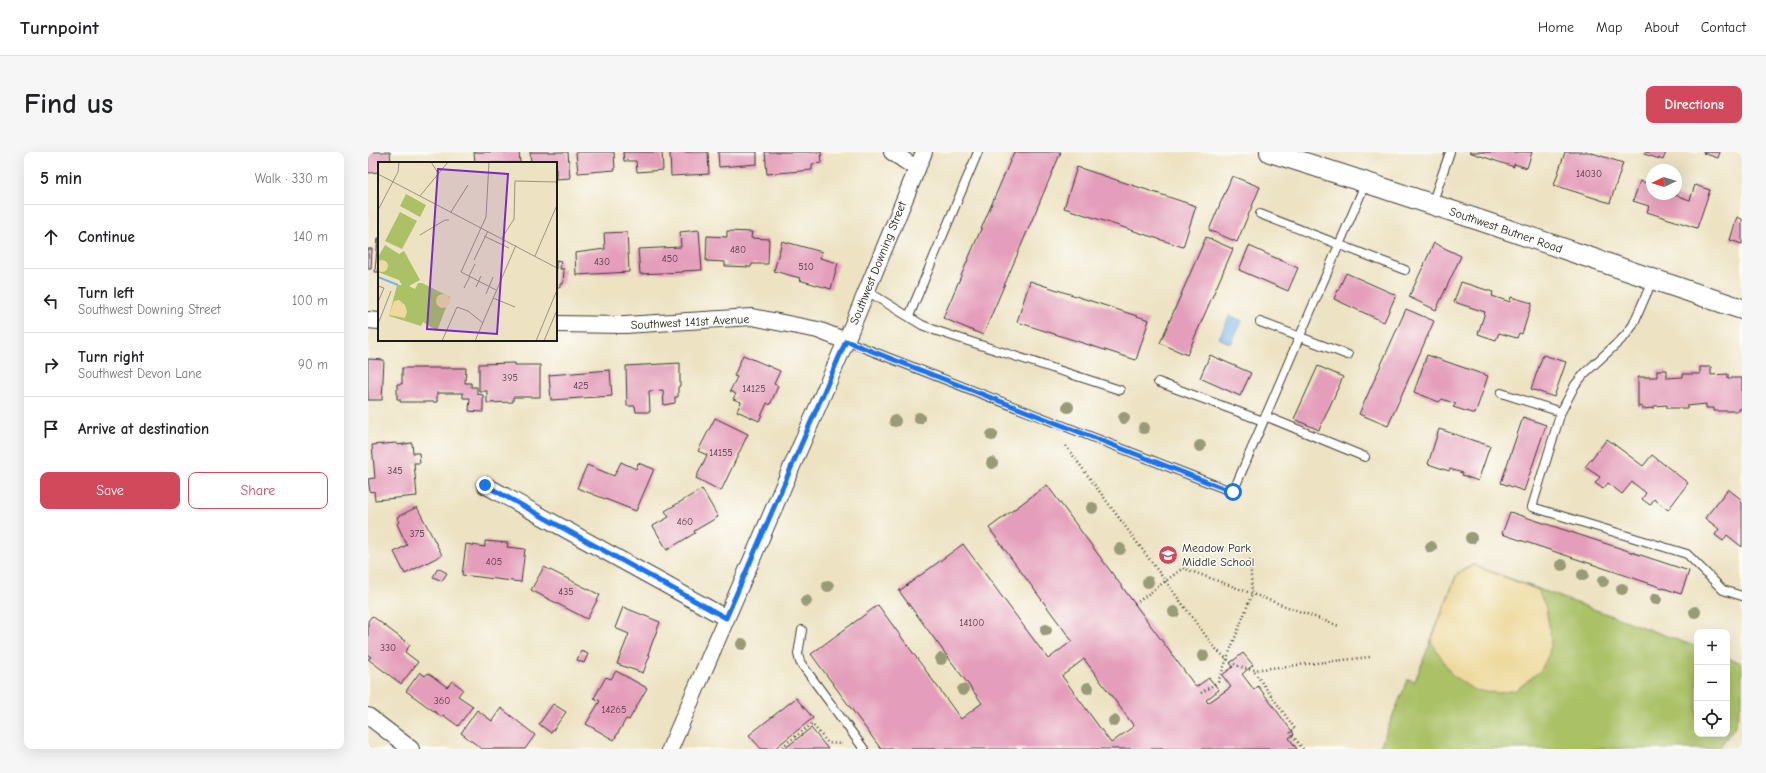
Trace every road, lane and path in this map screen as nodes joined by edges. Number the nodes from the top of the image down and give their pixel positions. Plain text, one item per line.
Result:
1 (892, 152) edge
2 (924, 152) edge
3 (978, 152) edge
4 (1270, 152) edge
5 (1450, 152) edge
6 (917, 169) junction
7 (1366, 182) junction
8 (1432, 204) junction
9 (1260, 214) dead end
10 (1340, 244) junction
11 (1405, 270) dead end
12 (1653, 279) junction
13 (866, 291) junction
14 (1742, 309) edge
15 (909, 316) junction
16 (1260, 322) dead end
17 (557, 324) edge
18 (1300, 337) junction
19 (846, 341) junction
20 (1348, 355) dead end
21 (1158, 382) dead end
22 (1120, 390) dead end
23 (1501, 393) dead end
24 (1561, 412) junction
25 (1264, 419) junction
26 (1066, 446) dead end
27 (1365, 457) dead end
28 (485, 485) dead end
29 (1250, 557) dead end
30 (1166, 581) junction
31 (1252, 594) junction
32 (1742, 596) edge
33 (1135, 604) dead end
34 (726, 618) junction
35 (1339, 626) dead end
36 (802, 630) dead end
37 (1370, 657) dead end
38 (1227, 659) junction
39 (1253, 670) junction
40 (1201, 693) dead end
41 (368, 716) edge
42 (862, 747) edge
43 (406, 748) edge
44 (670, 749) edge
45 (779, 749) edge
46 (1303, 749) edge

1 - 6 street
2 - 6 street, Southwest Downing Street
3 - 15 lane
4 - 7 street, Southwest Butner Road
5 - 8 lane
6 - 13 street, Southwest Downing Street
7 - 8 street, Southwest Butner Road
7 - 10 lane
8 - 12 street, Southwest Butner Road
9 - 10 lane
10 - 11 lane
10 - 18 lane
12 - 14 street, Southwest Butner Road
12 - 24 lane
13 - 15 lane
13 - 19 street, Southwest Downing Street
15 - 22 lane
16 - 18 lane
17 - 19 street, Southwest 141st Avenue
18 - 20 lane
18 - 25 lane
19 - 25 lane
19 - 34 street, Southwest Downing Street
21 - 25 lane
23 - 24 lane
24 - 32 lane
25 - 27 lane
26 - 30 path
28 - 34 street
29 - 31 path
30 - 31 path
30 - 33 path
30 - 38 path
31 - 35 path
31 - 38 path
34 - 44 street, Southwest Downing Street
36 - 42 lane
37 - 39 path
38 - 39 path
38 - 40 path
39 - 46 path
41 - 43 street
42 - 45 path

